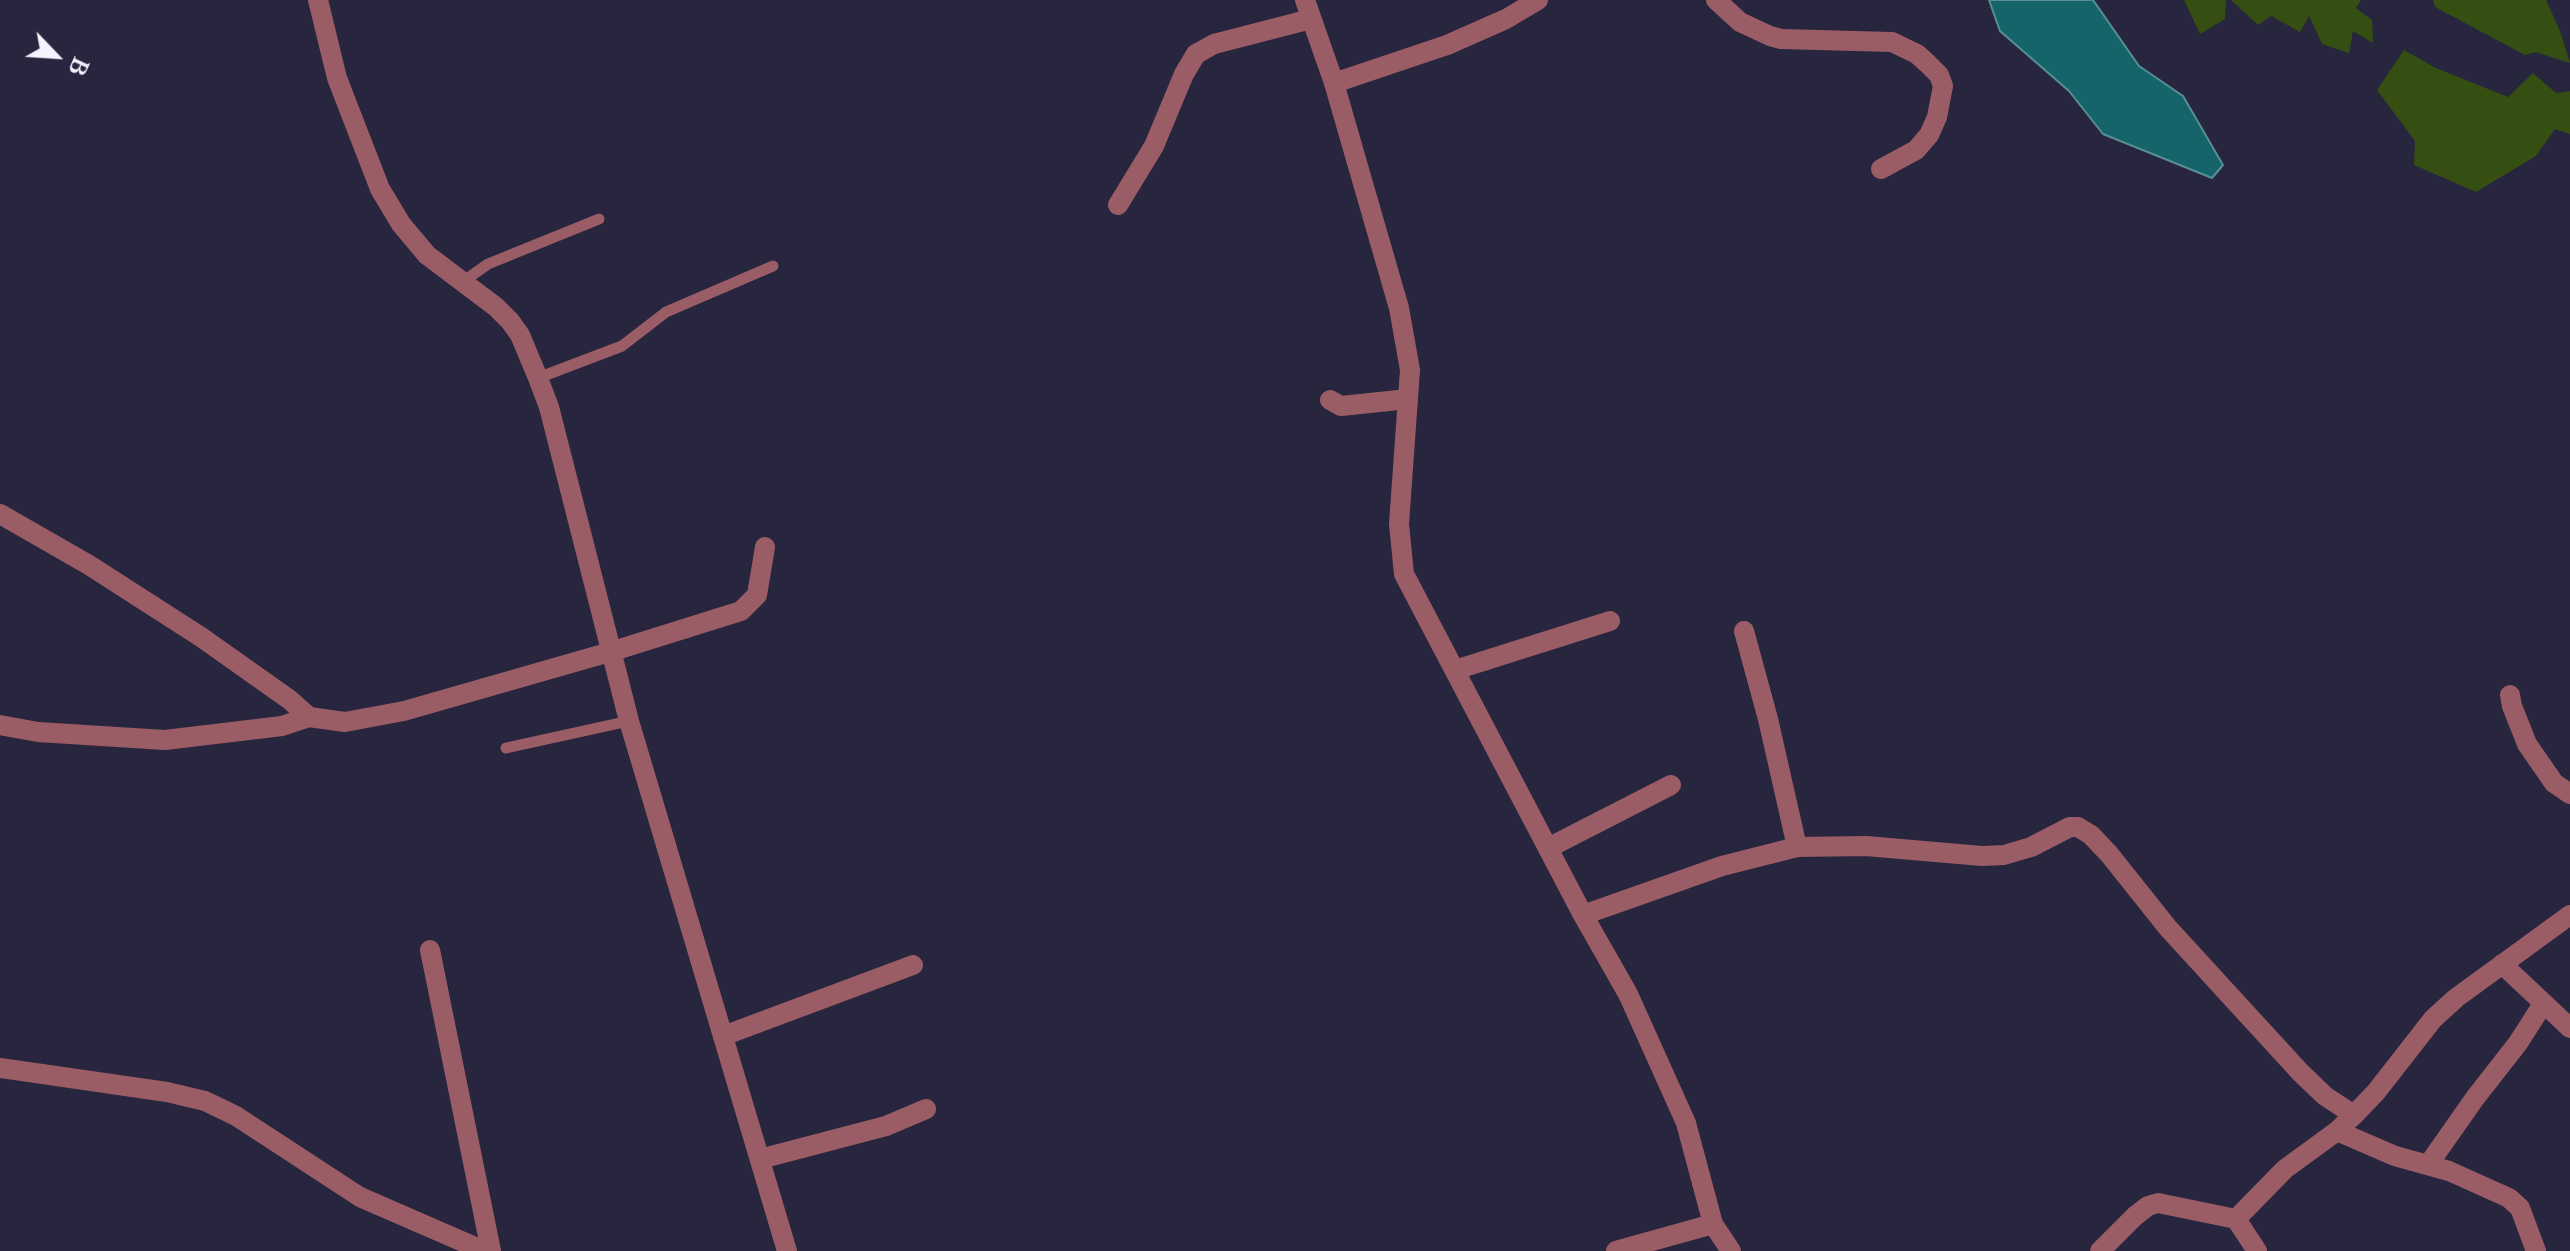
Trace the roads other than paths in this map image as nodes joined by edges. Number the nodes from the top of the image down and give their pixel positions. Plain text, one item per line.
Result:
1 (318, 0) edge
2 (1538, 0) edge
3 (1716, 0) edge
4 (1308, 10) edge
5 (1334, 83) junction
6 (1881, 169) dead end
7 (1118, 205) dead end
8 (599, 219) dead end
9 (773, 266) dead end
10 (461, 283) junction
11 (538, 378) junction
12 (1408, 399) junction
13 (1330, 400) dead end
14 (0, 514) edge
15 (765, 547) dead end
16 (1610, 621) dead end
17 (1744, 631) dead end
18 (610, 652) junction
19 (1455, 670) junction
20 (2510, 695) dead end
21 (309, 717) junction
22 (629, 721) junction
23 (0, 725) edge
24 (506, 748) dead end
25 (1671, 785) dead end
26 (2570, 794) edge
27 (1797, 847) junction
28 (1548, 848) junction
29 (1583, 915) junction
30 (2570, 915) edge
31 (430, 950) dead end
32 (2502, 964) junction
33 (913, 965) dead end
34 (2543, 1004) junction
35 (2570, 1028) edge
36 (723, 1036) junction
37 (0, 1068) edge
38 (926, 1109) dead end
39 (2354, 1115) junction
40 (2337, 1131) junction
41 (760, 1159) junction
42 (2428, 1165) junction
43 (2236, 1219) junction
44 (1713, 1224) junction
45 (484, 1251) edge
46 (491, 1251) edge
47 (787, 1251) edge
48 (1616, 1251) edge
49 (1731, 1251) edge
50 (2100, 1251) edge
51 (2257, 1251) edge
52 (2536, 1251) edge

1 - 10 street
2 - 5 street
3 - 6 street
4 - 5 street
4 - 7 street
5 - 12 street
8 - 10 lane
9 - 11 lane
10 - 11 street
11 - 18 street
12 - 13 street
12 - 19 street
14 - 21 street
15 - 18 street
16 - 19 street
17 - 27 street
18 - 21 street
18 - 22 street
19 - 28 street
20 - 26 street
21 - 23 street
22 - 24 lane
22 - 36 street
25 - 28 street
27 - 29 street
27 - 39 street
28 - 29 street
29 - 44 street
30 - 32 street
31 - 46 street
32 - 34 street
32 - 39 street
33 - 36 street
34 - 35 street
34 - 42 street
36 - 41 street
37 - 45 street
38 - 41 street
39 - 40 street
40 - 42 street
40 - 43 street
41 - 47 street
42 - 52 street
43 - 50 street
43 - 51 street
44 - 48 street
44 - 49 street

